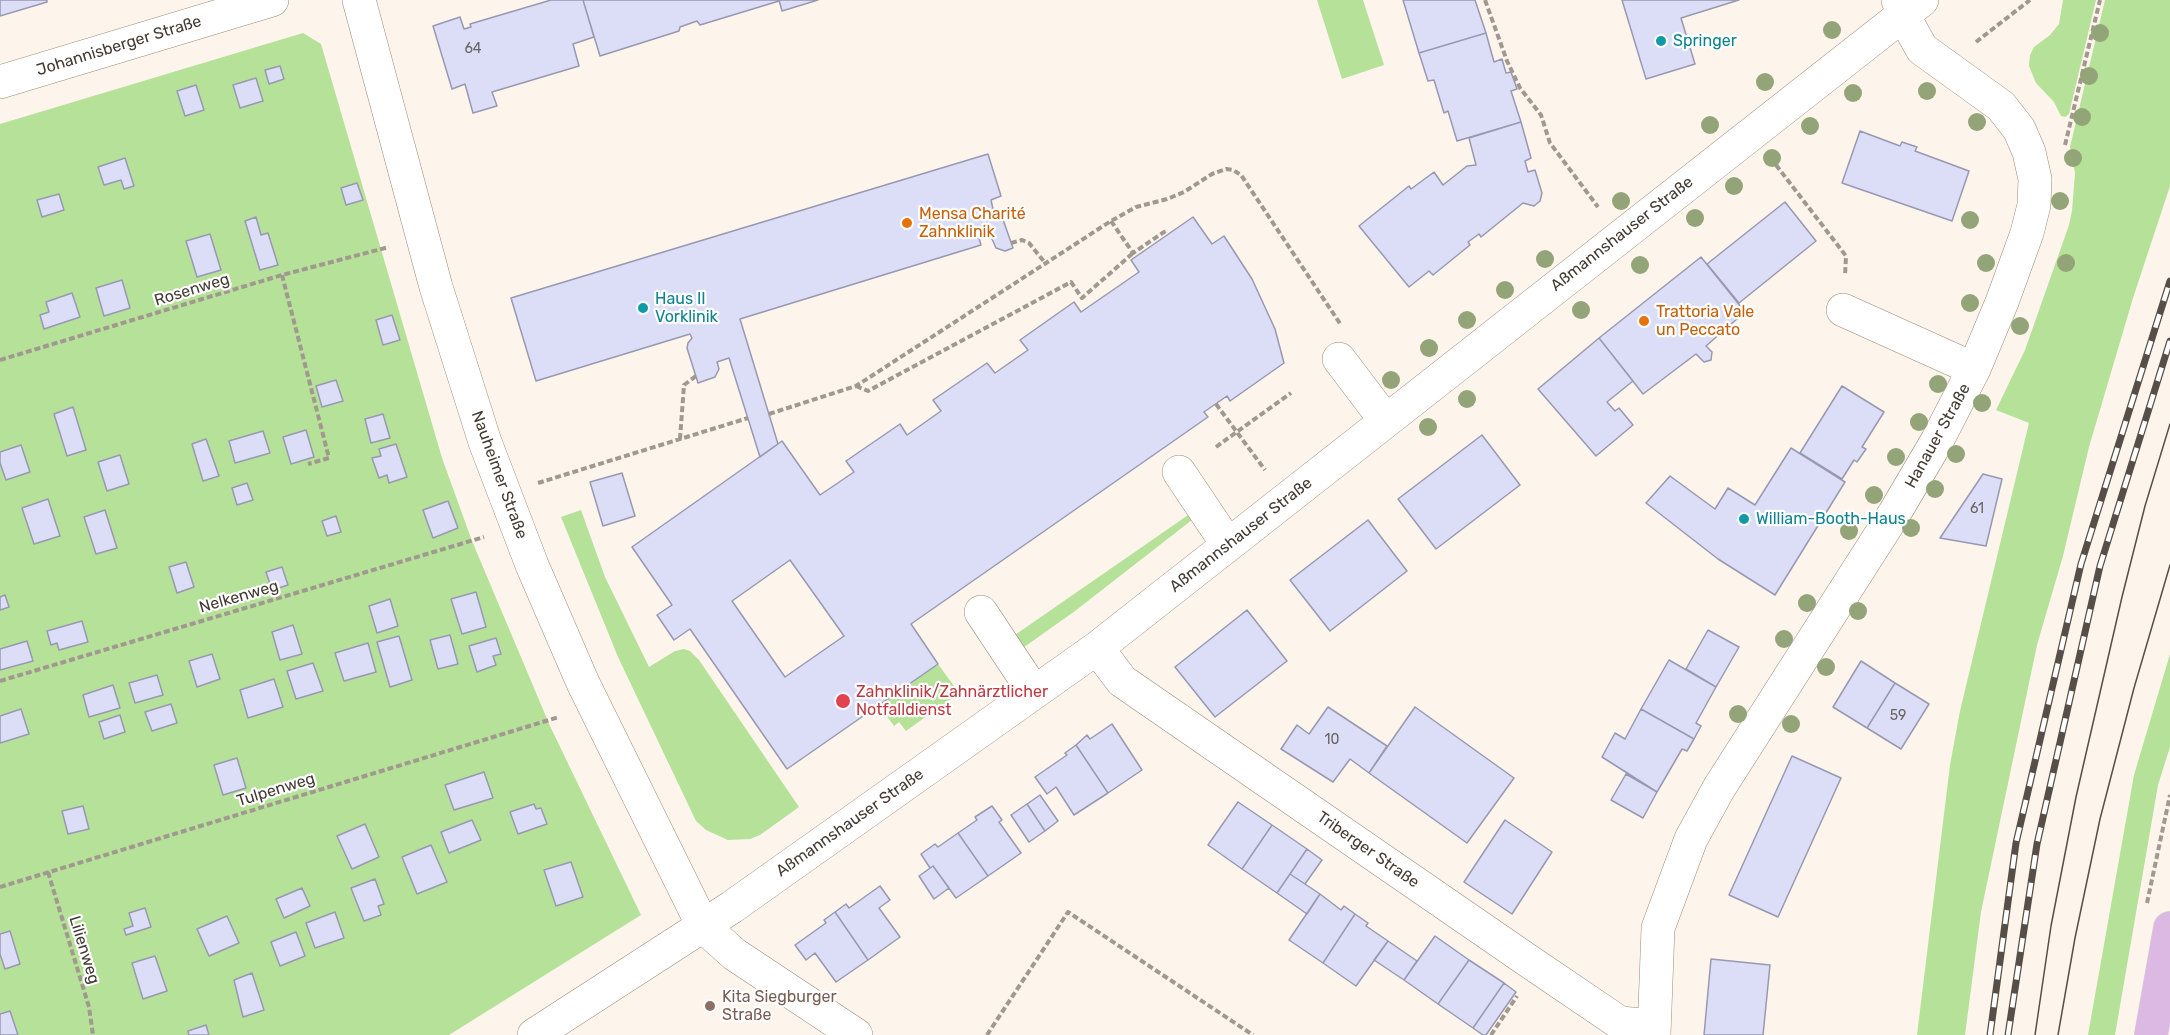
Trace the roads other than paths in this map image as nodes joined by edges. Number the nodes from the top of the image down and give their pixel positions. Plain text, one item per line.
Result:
1 (272, 0) edge
2 (359, 0) edge
3 (1908, 5) edge
4 (0, 82) edge
5 (1843, 310) road end
6 (1342, 344) road end
7 (1974, 369) junction
8 (1386, 421) junction
9 (1179, 472) dead end
10 (1228, 545) junction
11 (981, 612) dead end
12 (1097, 648) junction
13 (1034, 692) junction
14 (703, 926) junction
15 (2170, 928) edge
16 (1654, 1030) edge
17 (534, 1035) edge
18 (856, 1035) edge
19 (2151, 1035) edge

1 - 4 street, Johannisberger Straße
2 - 14 street, Nauheimer Straße
3 - 7 street, Hanauer Straße
3 - 8 street, Aßmannshauser Straße
5 - 7 street
6 - 8 street
7 - 16 street, Hanauer Straße
8 - 10 street, Aßmannshauser Straße
9 - 10 street
10 - 12 street, Aßmannshauser Straße
11 - 13 street
12 - 13 street, Aßmannshauser Straße
12 - 16 street, Triberger Straße
13 - 14 street, Aßmannshauser Straße
14 - 17 street, Aßmannshauser Straße
14 - 18 street
15 - 19 main road

